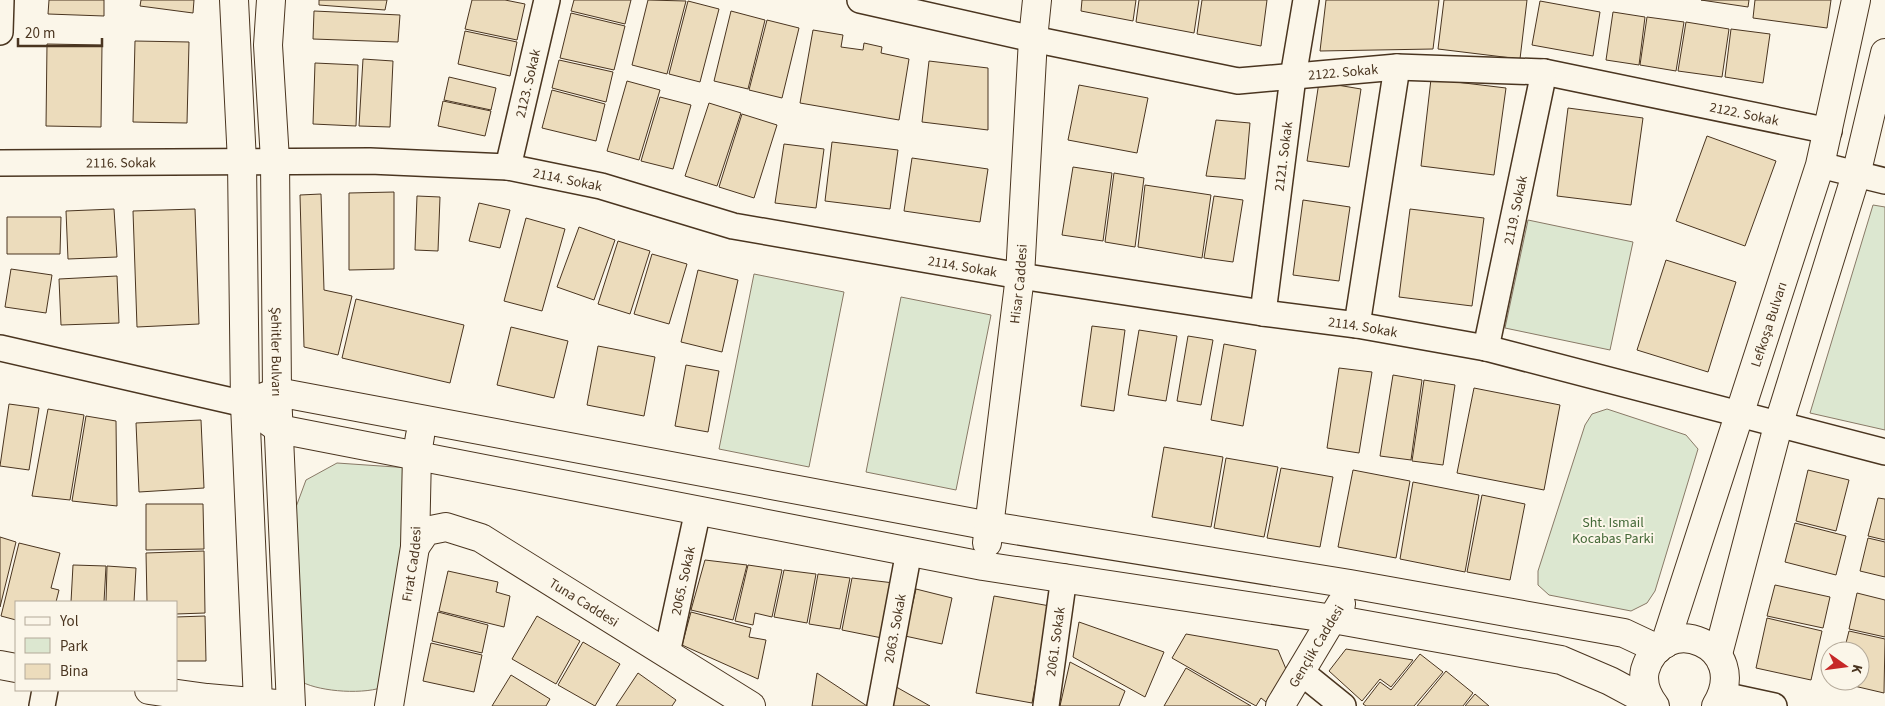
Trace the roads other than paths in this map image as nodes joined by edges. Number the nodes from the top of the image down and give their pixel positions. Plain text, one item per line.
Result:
1 (1, 0) edge
2 (234, 0) edge
3 (271, 0) edge
4 (547, 0) edge
5 (860, 0) edge
6 (1037, 0) edge
7 (1306, 0) edge
8 (1856, 0) edge
9 (0, 32) edge
10 (1033, 39) junction
11 (1885, 53) edge
12 (1397, 67) junction
13 (1544, 72) junction
14 (1293, 77) junction
15 (1829, 130) junction
16 (275, 160) junction
17 (242, 162) junction
18 (0, 163) edge
19 (1820, 165) junction
20 (508, 167) junction
21 (1856, 175) junction
22 (1885, 182) edge
23 (1020, 276) junction
24 (1263, 313) junction
25 (1357, 325) junction
26 (0, 348) edge
27 (1486, 348) junction
28 (277, 392) junction
29 (246, 404) junction
30 (1738, 413) junction
31 (423, 420) junction
32 (1778, 426) junction
33 (279, 428) junction
34 (1885, 452) edge
35 (417, 454) junction
36 (698, 510) junction
37 (990, 526) junction
38 (415, 547) junction
39 (909, 551) junction
40 (984, 566) junction
41 (1064, 577) junction
42 (1350, 584) junction
43 (1334, 618) junction
44 (1661, 646) junction
45 (666, 653) junction
46 (1718, 654) junction
47 (0, 665) edge
48 (15, 668) edge
49 (1301, 672) junction
50 (44, 691) edge
51 (154, 691) edge
52 (1719, 700) edge
53 (206, 702) edge
54 (258, 702) junction
55 (1654, 705) edge
56 (42, 706) edge
57 (291, 706) edge
58 (302, 706) edge
59 (389, 706) edge
60 (752, 706) edge
61 (880, 706) edge
62 (1046, 706) edge
63 (1280, 706) edge
64 (1343, 706) edge
65 (1774, 706) edge

1 - 9 street
2 - 17 main road
3 - 16 main road, Şehitler Bulvarı
4 - 20 street, 2123. Sokak
5 - 10 street, 2122. Sokak
6 - 10 main road, Hisar Caddesi
7 - 14 street, 2121. Sokak
8 - 15 main road, Lefkoşa Bulvarı
10 - 14 street, 2122. Sokak
10 - 23 main road, Hisar Caddesi
11 - 21 main road
12 - 13 street, 2122. Sokak
12 - 14 street, 2122. Sokak
12 - 25 street
13 - 15 street, 2122. Sokak
13 - 27 street, 2119. Sokak
14 - 24 street, 2121. Sokak
15 - 19 main road, Lefkoşa Bulvarı
16 - 17 street, 2114. Sokak
16 - 20 street, 2114. Sokak
16 - 28 main road, Şehitler Bulvarı
17 - 18 street, 2116. Sokak
17 - 29 main road
19 - 21 street
19 - 30 main road, Lefkoşa Bulvarı
20 - 23 street, 2114. Sokak
21 - 22 street
21 - 32 main road
23 - 24 street, 2114. Sokak
23 - 37 main road, Hisar Caddesi
24 - 25 street, 2114. Sokak
25 - 27 street, 2114. Sokak
26 - 29 street
27 - 30 street, 2114. Sokak
28 - 29 main road
28 - 31 main road
28 - 33 main road, Şehitler Bulvarı
29 - 33 main road
29 - 54 main road
30 - 32 street, 2114. Sokak
30 - 44 main road, Lefkoşa Bulvarı
31 - 35 main road, Fırat Caddesi
31 - 37 main road
32 - 34 street, 2114. Sokak
32 - 46 main road
33 - 35 main road
33 - 57 main road, Şehitler Bulvarı
35 - 36 main road
35 - 38 main road, Fırat Caddesi
36 - 39 main road
36 - 45 street, 2065. Sokak
37 - 40 main road, Hisar Caddesi
37 - 42 main road
38 - 45 main road, Tuna Caddesi
38 - 59 main road, Fırat Caddesi
39 - 40 main road
39 - 61 street, 2063. Sokak
40 - 41 main road
41 - 43 main road
41 - 62 street, 2061. Sokak
42 - 43 main road, Gençlik Caddesi
42 - 44 main road
43 - 49 main road, Gençlik Caddesi
43 - 55 main road
44 - 46 main road
44 - 55 main road, Lefkoşa Bulvarı
45 - 60 main road, Tuna Caddesi
46 - 52 main road
47 - 48 main road
49 - 63 main road, Gençlik Caddesi
49 - 64 street
50 - 56 street
51 - 53 main road
52 - 65 street
53 - 54 main road
54 - 57 main road
57 - 58 main road

